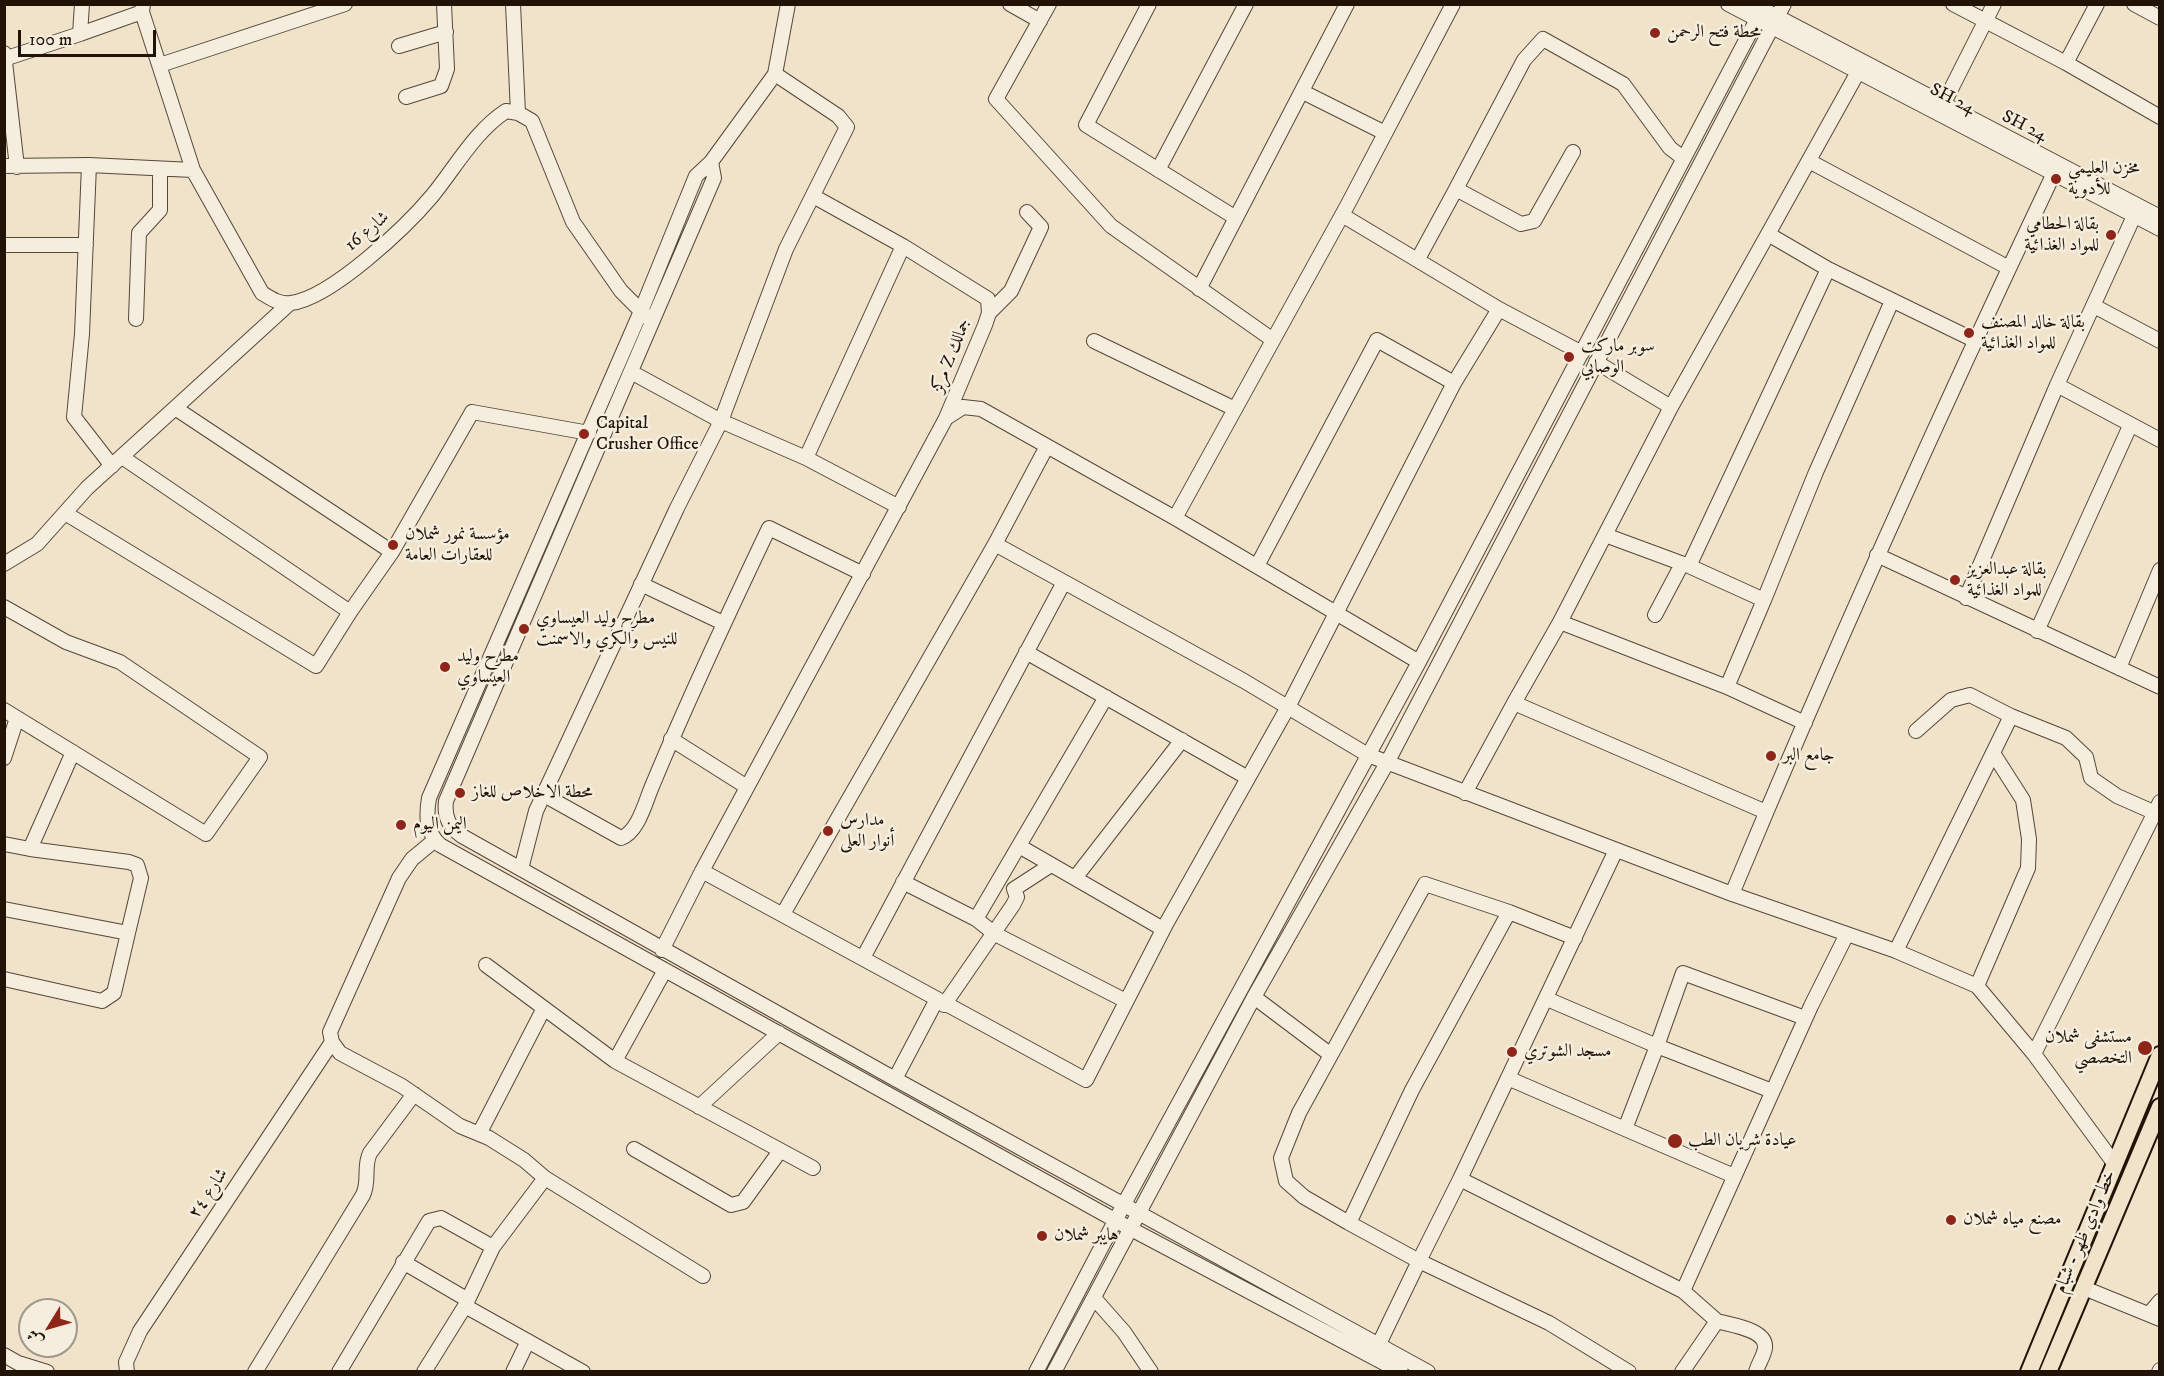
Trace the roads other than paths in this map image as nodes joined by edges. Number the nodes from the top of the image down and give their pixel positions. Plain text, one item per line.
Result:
1 (82, 4) edge
2 (345, 4) edge
3 (444, 4) edge
4 (513, 4) edge
5 (788, 4) edge
6 (1010, 4) edge
7 (1049, 4) edge
8 (1149, 4) edge
9 (1246, 4) edge
10 (1453, 4) edge
11 (1728, 4) edge
12 (1784, 4) edge
13 (1953, 4) edge
14 (1994, 4) edge
15 (2097, 4) edge
16 (2134, 4) edge
17 (1342, 6) edge
18 (142, 8) edge
19 (1759, 9) edge
20 (2160, 18) edge
21 (1040, 21) junction
22 (1774, 22) junction
23 (1986, 22) junction
24 (446, 32) junction
25 (80, 34) junction
26 (399, 46) dead end
27 (5, 57) edge
28 (2066, 63) junction
29 (160, 65) junction
30 (1858, 72) junction
31 (775, 74) junction
32 (1303, 92) junction
33 (406, 97) dead end
34 (1943, 105) junction
35 (518, 113) junction
36 (2160, 117) edge
37 (1385, 133) junction
38 (1573, 152) dead end
39 (1683, 158) junction
40 (1809, 161) junction
41 (711, 162) junction
42 (89, 165) junction
43 (10, 167) edge
44 (160, 168) junction
45 (193, 170) junction
46 (1158, 170) junction
47 (2054, 173) junction
48 (1456, 189) junction
49 (813, 196) junction
50 (1027, 212) dead end
51 (1342, 215) junction
52 (2134, 216) junction
53 (2160, 217) edge
54 (1236, 218) junction
55 (2160, 229) edge
56 (1768, 234) junction
57 (4, 245) edge
58 (86, 245) junction
59 (903, 246) junction
60 (1418, 259) junction
61 (2009, 268) junction
62 (1828, 269) junction
63 (1199, 289) junction
64 (1892, 301) junction
65 (290, 303) junction
66 (2094, 306) junction
67 (1499, 309) junction
68 (641, 311) junction
69 (989, 313) junction
70 (136, 319) dead end
71 (653, 322) junction
72 (1273, 340) junction
73 (1974, 340) junction
74 (1094, 341) dead end
75 (2160, 341) edge
76 (1582, 353) junction
77 (1596, 362) junction
78 (631, 372) junction
79 (1454, 383) junction
80 (2057, 385) junction
81 (1671, 407) junction
82 (175, 408) junction
83 (1235, 409) junction
84 (946, 418) junction
85 (721, 421) junction
86 (2130, 426) junction
87 (589, 433) junction
88 (2160, 441) edge
89 (1046, 448) junction
90 (806, 458) junction
91 (117, 461) junction
92 (899, 507) junction
93 (65, 513) junction
94 (1175, 518) junction
95 (1605, 535) junction
96 (995, 544) junction
97 (392, 552) junction
98 (1877, 555) junction
99 (4, 564) edge
100 (1685, 565) junction
101 (1257, 566) junction
102 (2160, 570) edge
103 (862, 574) junction
104 (1064, 582) junction
105 (641, 584) junction
106 (1966, 598) junction
107 (1764, 600) junction
108 (4, 607) edge
109 (350, 612) junction
110 (1336, 613) junction
111 (1656, 615) dead end
112 (1560, 622) junction
113 (723, 623) junction
114 (2037, 632) junction
115 (1026, 652) junction
116 (1419, 662) junction
117 (2119, 668) junction
118 (1727, 687) junction
119 (2160, 687) edge
120 (1106, 697) junction
121 (1514, 703) junction
122 (1288, 707) junction
123 (4, 710) edge
124 (2011, 716) junction
125 (17, 718) junction
126 (1805, 723) junction
127 (1916, 731) dead end
128 (671, 739) junction
129 (1182, 740) junction
130 (73, 752) junction
131 (1993, 753) junction
132 (1368, 755) junction
133 (4, 758) edge
134 (1387, 763) junction
135 (1248, 778) junction
136 (747, 786) junction
137 (1465, 793) junction
138 (544, 795) junction
139 (2155, 806) edge
140 (1766, 812) junction
141 (435, 840) junction
142 (4, 843) edge
143 (1019, 846) junction
144 (30, 849) junction
145 (1616, 850) junction
146 (1051, 864) junction
147 (521, 868) junction
148 (702, 871) junction
149 (1075, 878) junction
150 (903, 882) junction
151 (1732, 894) junction
152 (4, 909) edge
153 (1509, 912) junction
154 (783, 914) junction
155 (976, 919) junction
156 (1163, 930) junction
157 (128, 933) junction
158 (995, 934) junction
159 (1847, 934) junction
160 (1575, 938) junction
161 (662, 950) junction
162 (1896, 951) junction
163 (863, 958) junction
164 (486, 965) dead end
165 (666, 970) junction
166 (4, 979) edge
167 (1977, 986) junction
168 (1254, 997) junction
169 (1547, 999) junction
170 (1126, 1001) junction
171 (940, 1003) junction
172 (543, 1010) junction
173 (1805, 1018) junction
174 (779, 1032) junction
175 (332, 1042) junction
176 (1657, 1046) junction
177 (2034, 1054) junction
178 (1331, 1055) junction
179 (2160, 1055) edge
180 (615, 1061) junction
181 (895, 1079) junction
182 (1510, 1079) junction
183 (1772, 1091) junction
184 (414, 1094) junction
185 (699, 1107) junction
186 (2160, 1107) edge
187 (1625, 1129) junction
188 (479, 1134) junction
189 (634, 1149) dead end
190 (780, 1151) junction
191 (2114, 1163) junction
192 (813, 1168) dead end
193 (1734, 1176) junction
194 (545, 1178) junction
195 (1460, 1179) junction
196 (1124, 1204) junction
197 (1140, 1213) junction
198 (1116, 1219) junction
199 (1349, 1223) junction
200 (1131, 1229) junction
201 (493, 1246) junction
202 (1419, 1261) junction
203 (403, 1262) junction
204 (703, 1276) dead end
205 (2084, 1288) junction
206 (1683, 1291) junction
207 (1094, 1298) junction
208 (2160, 1301) edge
209 (466, 1303) junction
210 (2154, 1316) edge
211 (1717, 1321) junction
212 (528, 1341) junction
213 (1378, 1346) junction
214 (4, 1355) edge
215 (47, 1371) edge
216 (127, 1371) edge
217 (255, 1371) edge
218 (339, 1371) edge
219 (424, 1371) edge
220 (513, 1371) edge
221 (583, 1371) edge
222 (1036, 1371) edge
223 (1054, 1371) edge
224 (1151, 1371) edge
225 (1401, 1371) edge
226 (1428, 1371) edge
227 (1629, 1371) edge
228 (1682, 1371) edge
229 (1756, 1371) edge
230 (2029, 1371) edge
231 (2048, 1371) edge

1 - 25 street
2 - 29 street
3 - 24 street
4 - 35 street
5 - 31 street
6 - 21 street
7 - 21 street
8 - 46 street
9 - 46 street
10 - 37 street
11 - 19 street, SH 24
12 - 22 street
13 - 23 street
14 - 23 street
15 - 28 street
16 - 20 street
17 - 32 street
18 - 25 street
18 - 29 street
19 - 22 street, SH 24
19 - 39 street
21 - 63 street
22 - 30 street, SH 24
22 - 34 street, SH 24
22 - 77 street
23 - 28 street
23 - 34 street
24 - 26 street
24 - 33 street
25 - 27 street
27 - 43 street
28 - 36 street
29 - 45 street
30 - 40 street
30 - 47 street, SH 24
31 - 41 street
31 - 49 street
32 - 37 street
32 - 54 street
34 - 53 street, SH 24
35 - 65 street, شارع 16
35 - 68 street
37 - 51 street
38 - 48 street
39 - 48 street
39 - 76 street
40 - 56 street
40 - 61 street
41 - 68 street
41 - 71 street
42 - 43 street
42 - 44 street
42 - 58 street
44 - 45 street
44 - 70 street
45 - 65 street
46 - 54 street
47 - 52 street, SH 24
47 - 61 street
48 - 60 street
49 - 59 street
49 - 85 street
50 - 69 street
51 - 60 street
51 - 72 street
52 - 55 street, SH 24
52 - 66 street
54 - 63 street
56 - 62 street
56 - 81 street
57 - 58 street
58 - 91 street
59 - 69 street, مركز Z جمالك
59 - 90 street
60 - 67 street
61 - 73 street
62 - 64 street
62 - 100 street
63 - 72 street
64 - 73 street
64 - 107 street
65 - 82 street
66 - 75 street
66 - 80 street
67 - 76 street
67 - 79 street
68 - 71 street
68 - 87 street
69 - 84 street, مركز Z جمالك
71 - 78 street
72 - 83 street
73 - 98 street
74 - 83 street
76 - 116 street
77 - 81 street
77 - 134 street
78 - 85 street
78 - 147 street
79 - 101 street
79 - 110 street
80 - 86 street
80 - 106 street
81 - 95 street
82 - 91 street
82 - 97 street
83 - 94 street
84 - 89 street
84 - 92 street, مركز Z جمالك
85 - 90 street
85 - 105 street
86 - 88 street
86 - 114 street
87 - 97 street
87 - 141 street
89 - 94 street
89 - 96 street
90 - 92 street
91 - 93 street
91 - 109 street
92 - 103 street, مركز Z جمالك
93 - 99 street
93 - 109 street
94 - 101 street
95 - 100 street
95 - 112 street
96 - 104 street
96 - 154 street
97 - 109 street
98 - 106 street
98 - 126 street
100 - 107 street
100 - 111 street
101 - 110 street
102 - 117 street
103 - 113 street
103 - 136 street, مركز Z جمالك
104 - 115 street
104 - 122 street
105 - 113 street
105 - 138 street
106 - 114 street
107 - 118 street
108 - 130 street
110 - 116 street
110 - 122 street
112 - 118 street
112 - 121 street
113 - 128 street
114 - 117 street
115 - 120 street
115 - 150 street
116 - 132 street
117 - 119 street
118 - 126 street
120 - 129 street
120 - 143 street
121 - 137 street
121 - 140 street
122 - 132 street
122 - 135 street
123 - 125 street
124 - 127 street
124 - 131 street
124 - 139 street
125 - 130 street
125 - 133 street
126 - 140 street
128 - 136 street
128 - 138 street
129 - 135 street
129 - 149 street
130 - 144 street
131 - 162 street
131 - 167 street
132 - 134 street
132 - 196 street
134 - 137 street
134 - 168 street
135 - 156 street
136 - 148 street, مركز Z جمالك
137 - 145 street
138 - 147 street
139 - 177 street
140 - 151 street
141 - 165 street
141 - 175 street
142 - 144 street
143 - 146 street
143 - 155 street
144 - 157 street
145 - 151 street
145 - 160 street
146 - 149 street
146 - 158 street
147 - 161 street
148 - 154 street
148 - 161 street, مركز Z جمالك
149 - 156 street
150 - 155 street
150 - 163 street
151 - 159 street
152 - 157 street
153 - 160 street
153 - 178 street
153 - 199 street
154 - 163 street
155 - 158 street
156 - 170 street
157 - 166 street
158 - 170 street
158 - 171 street
159 - 162 street
159 - 173 street
160 - 169 street
161 - 181 street
162 - 167 street
163 - 171 street
164 - 172 street
165 - 174 street
165 - 180 street
167 - 177 street
168 - 178 street
168 - 197 street
169 - 176 street
169 - 182 street
170 - 171 street
171 - 181 street
172 - 180 street
172 - 188 street
173 - 176 street
173 - 183 street
174 - 185 street
174 - 198 street
175 - 184 street
175 - 216 street, شارع ٢٤
176 - 183 street
176 - 187 street
177 - 191 street
178 - 199 street
179 - 191 main road, خط وادي ظهر - شبام
180 - 185 street
181 - 196 street
182 - 187 street
182 - 195 street
183 - 193 street
184 - 188 street
184 - 217 street
185 - 190 street
186 - 205 main road, خط وادي ظهر - شبام
187 - 193 street
188 - 194 street
189 - 190 street
190 - 192 street
191 - 230 main road, خط وادي ظهر - شبام
193 - 206 street
194 - 201 street
194 - 204 street
195 - 202 street
195 - 206 street
196 - 197 street
196 - 198 street
197 - 200 street
197 - 213 street
198 - 200 street
198 - 222 street
199 - 202 street
200 - 207 street
200 - 225 street
201 - 203 street
201 - 209 street
202 - 213 street
202 - 227 street
203 - 209 street
203 - 218 street
205 - 210 street
205 - 231 main road, خط وادي ظهر - شبام
206 - 211 street
207 - 223 street
207 - 224 street
208 - 210 street
209 - 212 street
209 - 219 street
211 - 228 street
211 - 229 street
212 - 220 street
212 - 221 street
213 - 226 street
214 - 215 street

